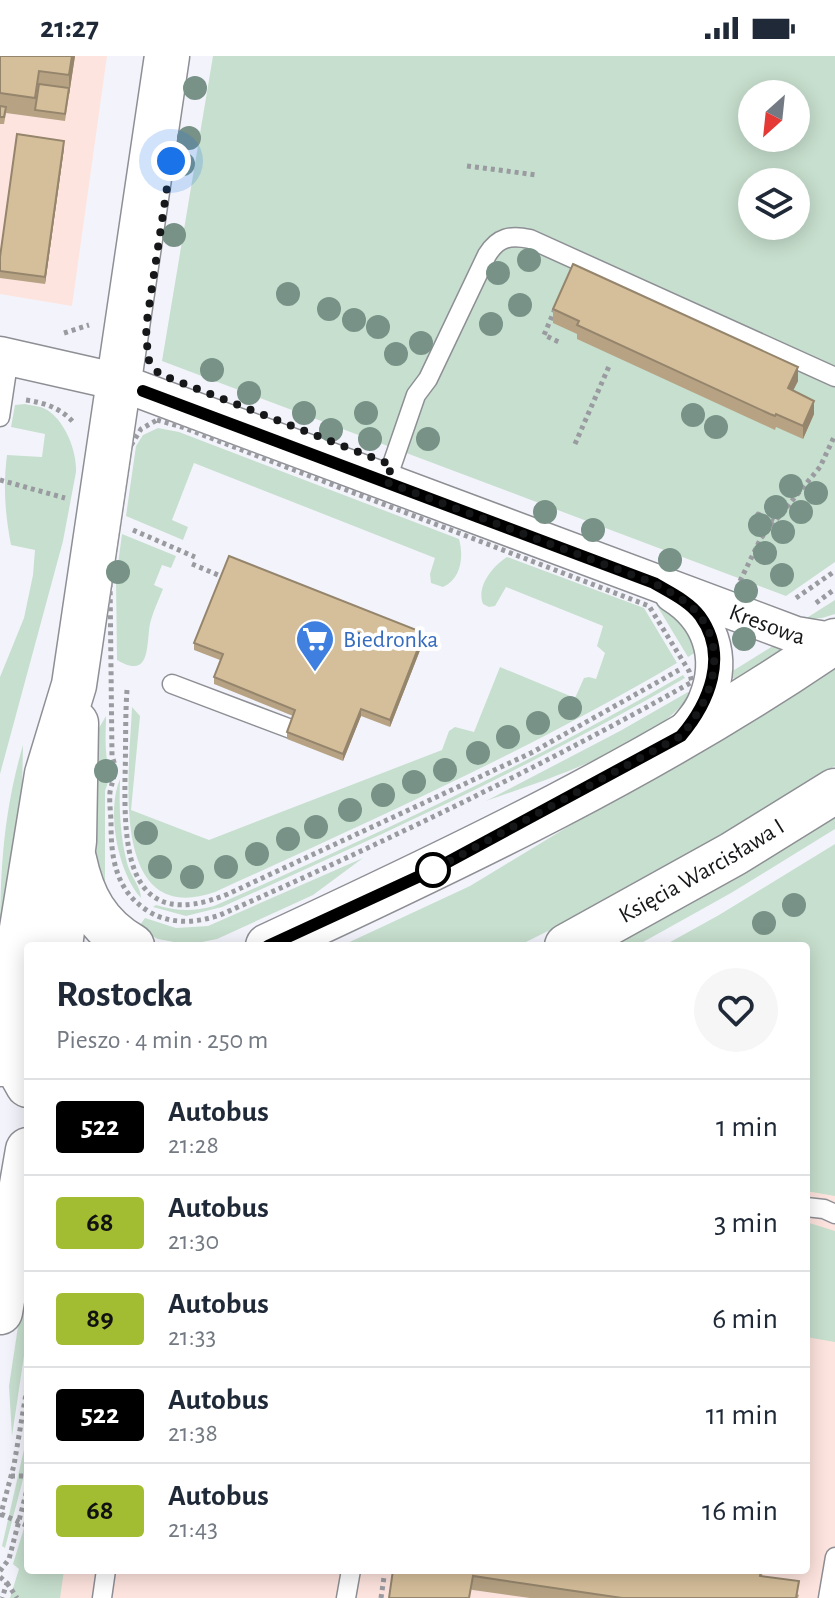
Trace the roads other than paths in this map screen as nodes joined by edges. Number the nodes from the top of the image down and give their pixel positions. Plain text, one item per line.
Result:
1 (167, 56) edge
2 (5, 356) edge
3 (835, 377) edge
4 (119, 382) junction
5 (0, 417) edge
6 (386, 482) junction
7 (654, 583) junction
8 (835, 639) edge
9 (172, 684) dead end
10 (74, 685) junction
11 (291, 729) edge
12 (681, 736) junction
13 (835, 791) edge
14 (73, 852) junction
15 (141, 929) edge
16 (26, 942) edge
17 (61, 942) edge
18 (277, 942) edge
19 (574, 942) edge
20 (24, 955) edge
21 (11, 1058) edge
22 (24, 1161) edge
23 (10, 1201) edge
24 (810, 1207) edge
25 (835, 1214) edge
26 (0, 1312) edge
27 (835, 1557) edge
28 (105, 1574) edge
29 (350, 1574) edge
30 (102, 1598) edge
31 (346, 1598) edge
32 (828, 1598) edge

1 - 4 street
2 - 4 street, Kresowa
2 - 5 lane
3 - 6 lane
4 - 6 street, Kresowa
4 - 10 street
6 - 7 street, Kresowa
7 - 8 street, Kresowa
7 - 12 street, Kresowa
8 - 12 street
9 - 11 lane
10 - 14 street
10 - 16 street
12 - 18 street
13 - 19 street, Księcia Warcisława I
14 - 15 street
14 - 17 street
20 - 21 street
22 - 23 street
23 - 26 street
24 - 25 lane
27 - 32 lane
28 - 30 lane
29 - 31 lane

